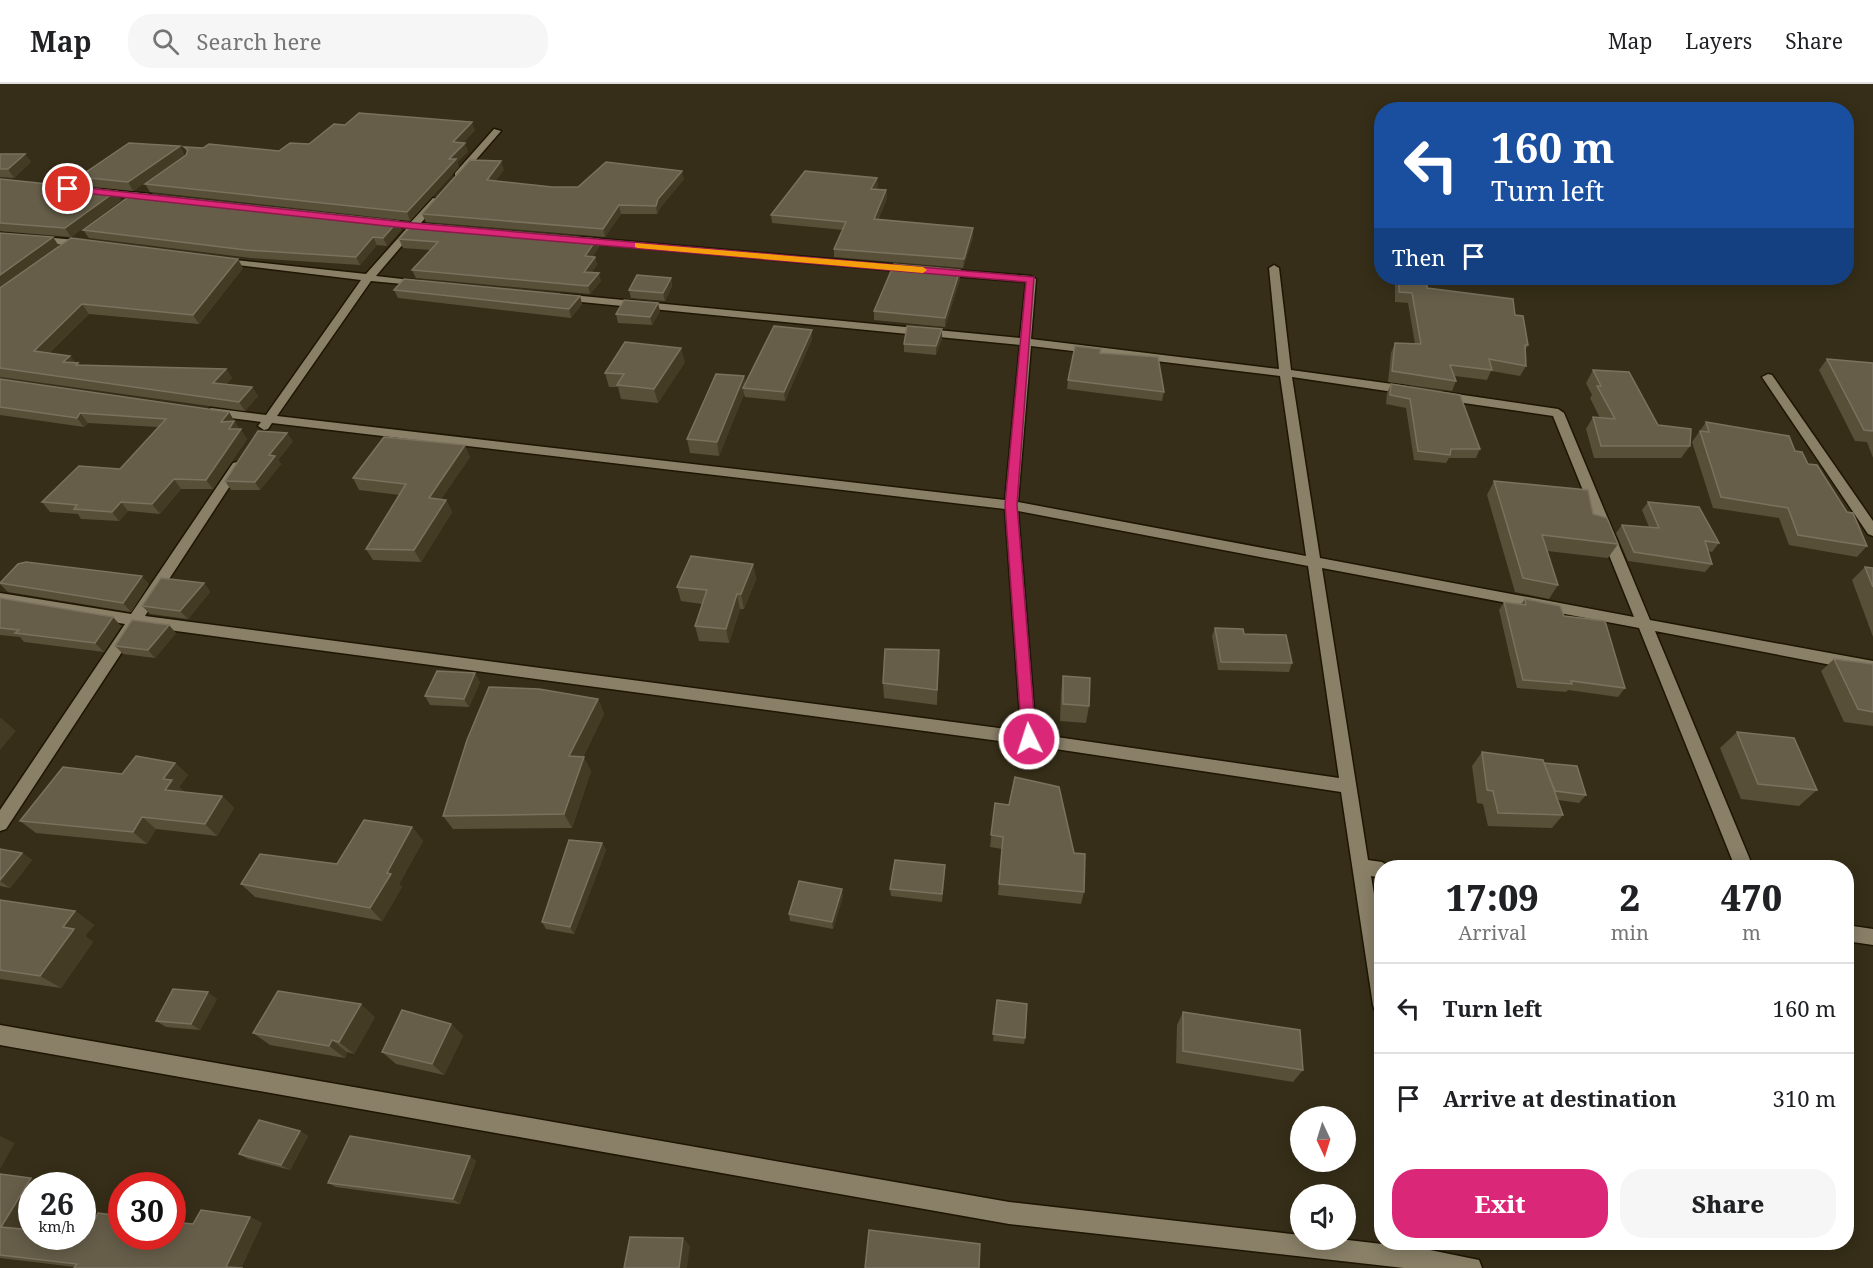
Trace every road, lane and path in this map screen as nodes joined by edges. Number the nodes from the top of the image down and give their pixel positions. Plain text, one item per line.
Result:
1 (497, 131) dead end
2 (153, 183) edge
3 (91, 191) edge
4 (137, 195) junction
5 (160, 198) edge
6 (119, 209) edge
7 (368, 221) edge
8 (414, 226) junction
9 (437, 228) edge
10 (0, 236) edge
11 (79, 239) junction
12 (568, 239) edge
13 (98, 245) edge
14 (56, 256) edge
15 (203, 258) edge
16 (1274, 268) dead end
17 (367, 279) junction
18 (438, 285) edge
19 (543, 295) edge
20 (1025, 340) junction
21 (1285, 372) junction
22 (1768, 377) dead end
23 (198, 410) edge
24 (268, 420) junction
25 (256, 439) edge
26 (243, 458) edge
27 (1011, 505) junction
28 (1873, 531) edge
29 (1313, 561) junction
30 (0, 598) edge
31 (135, 620) junction
32 (1643, 624) junction
33 (1873, 667) edge
34 (1029, 739) junction
35 (1348, 786) junction
36 (0, 824) edge
37 (1741, 860) edge
38 (1360, 867) junction
39 (1374, 869) edge
40 (1854, 934) edge
41 (1873, 937) edge
42 (1374, 955) edge
43 (0, 1035) edge
44 (1420, 1256) edge
45 (1471, 1268) edge

1 - 8 street
2 - 4 street
3 - 4 street
4 - 5 street
4 - 6 street
7 - 8 street
8 - 9 street
8 - 17 street
10 - 11 street
11 - 13 street
11 - 14 street
12 - 20 street
15 - 17 street
16 - 21 street
17 - 18 street
17 - 24 street
19 - 20 street
20 - 21 street
20 - 27 street
21 - 29 street
21 - 32 street
22 - 28 street
23 - 24 street
24 - 25 street
24 - 27 street
26 - 31 street
27 - 29 street
27 - 34 street
29 - 32 street
29 - 35 street
30 - 31 street
31 - 34 street
31 - 36 street
32 - 33 street
32 - 37 street
34 - 35 street
35 - 38 street
38 - 39 street
38 - 42 street
40 - 41 street
43 - 44 street
44 - 45 street

